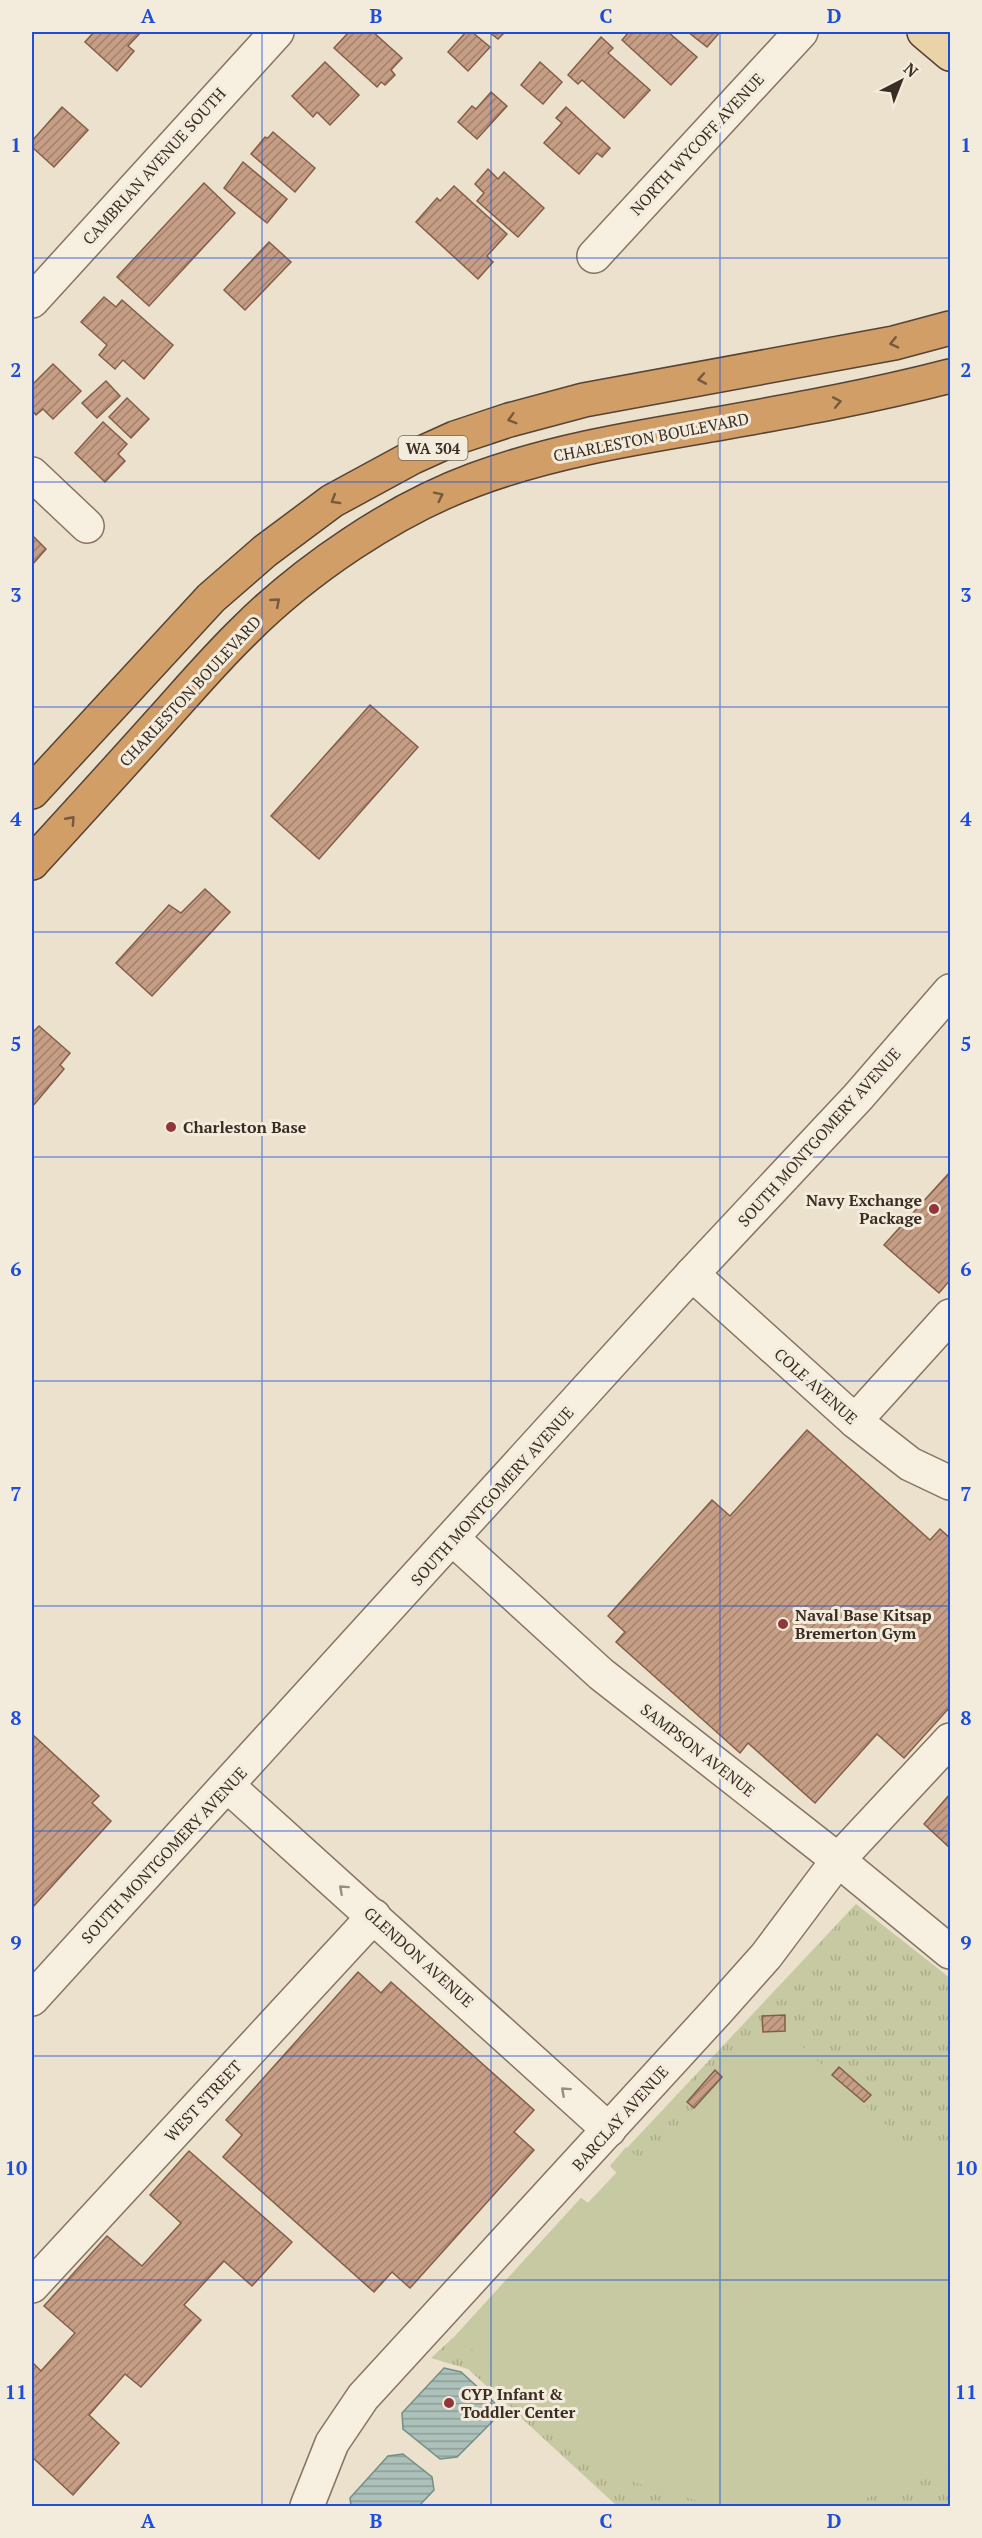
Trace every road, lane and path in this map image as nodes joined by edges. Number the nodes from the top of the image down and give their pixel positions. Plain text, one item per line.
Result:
1 (277, 32) edge
2 (801, 32) edge
3 (924, 32) edge
4 (951, 54) edge
5 (594, 256) dead end
6 (32, 301) edge
7 (951, 328) edge
8 (951, 376) edge
9 (32, 474) edge
10 (87, 526) dead end
11 (32, 792) edge
12 (32, 863) edge
13 (951, 991) edge
14 (692, 1274) junction
15 (951, 1316) edge
16 (855, 1421) junction
17 (951, 1483) edge
18 (453, 1539) junction
19 (951, 1740) edge
20 (228, 1786) junction
21 (838, 1860) junction
22 (374, 1916) junction
23 (951, 1952) edge
24 (32, 1999) edge
25 (609, 2130) junction
26 (32, 2286) edge
27 (307, 2506) edge

1 - 6 street, CAMBRIAN AVENUE SOUTH
2 - 5 street, NORTH WYCOFF AVENUE
3 - 4 main road
7 -> 11 highway, WA 304
12 -> 8 highway, CHARLESTON BOULEVARD / WA 304
9 - 10 street
13 - 14 street, SOUTH MONTGOMERY AVENUE
14 - 16 street, COLE AVENUE
14 - 18 street, SOUTH MONTGOMERY AVENUE
15 - 16 street
16 - 17 street, COLE AVENUE
18 - 20 street, SOUTH MONTGOMERY AVENUE
18 - 21 street, SAMPSON AVENUE
19 - 21 street, BARCLAY AVENUE
22 -> 20 street, GLENDON AVENUE
20 - 24 street, SOUTH MONTGOMERY AVENUE
21 - 23 street, SAMPSON AVENUE
21 - 25 street, BARCLAY AVENUE
25 -> 22 street, GLENDON AVENUE
22 - 26 street, WEST STREET
25 - 27 street, BARCLAY AVENUE

